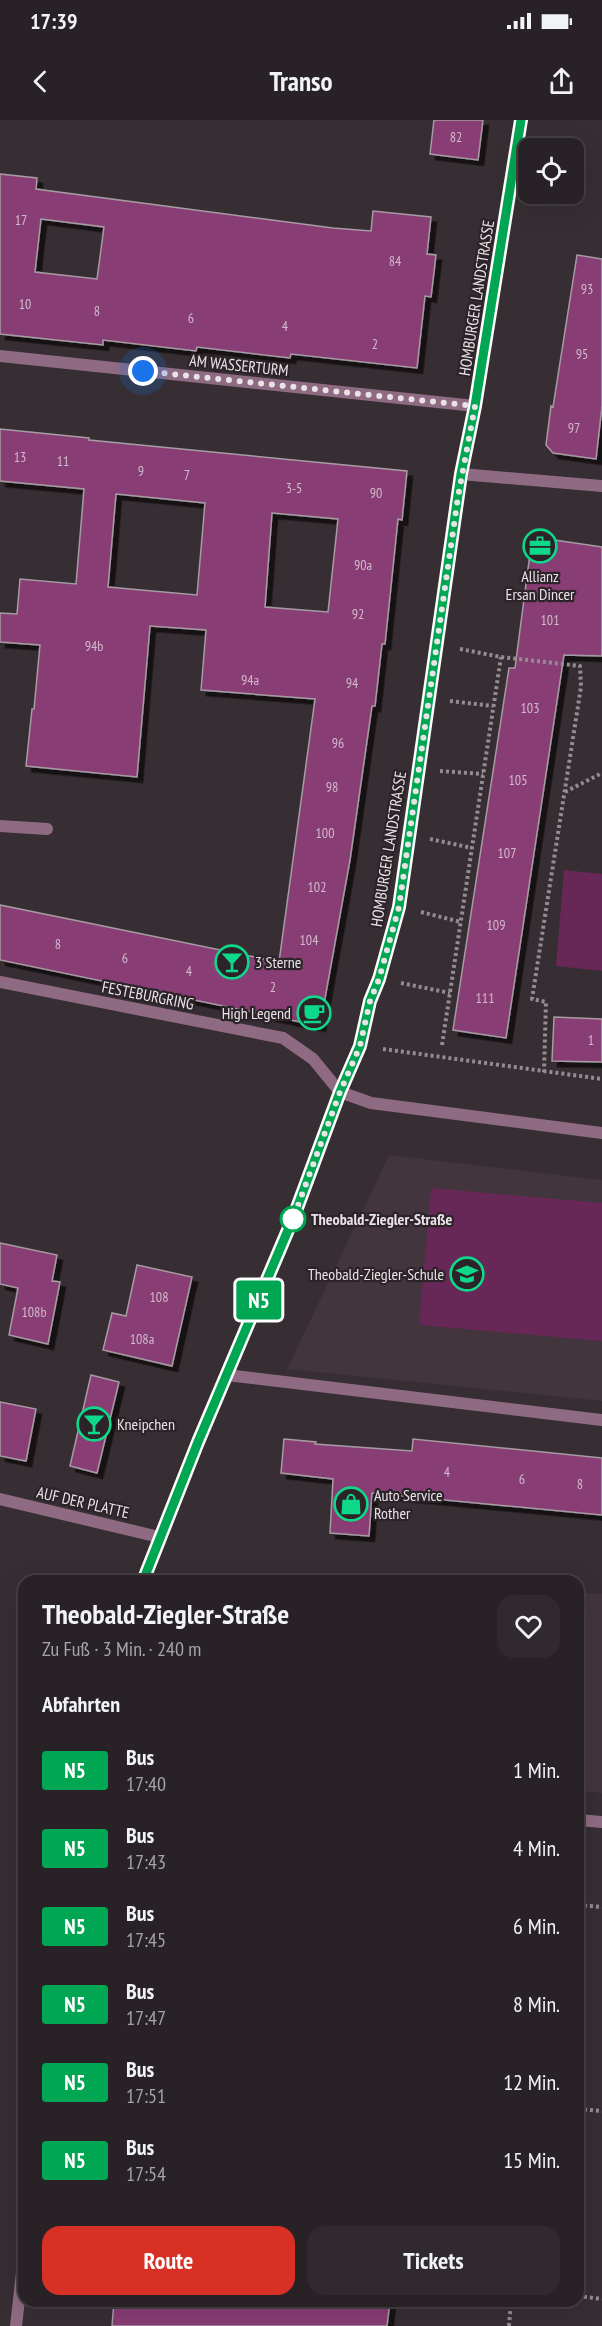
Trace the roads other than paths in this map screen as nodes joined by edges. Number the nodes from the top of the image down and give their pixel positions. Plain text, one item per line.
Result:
1 (521, 120) edge
2 (0, 356) edge
3 (475, 406) junction
4 (461, 474) junction
5 (602, 486) edge
6 (0, 826) edge
7 (47, 829) dead end
8 (0, 982) edge
9 (340, 1092) junction
10 (602, 1133) edge
11 (227, 1375) junction
12 (602, 1420) edge
13 (0, 1499) edge
14 (159, 1537) junction
15 (145, 1575) edge
16 (584, 1820) edge
17 (602, 1822) edge
18 (18, 2307) edge
19 (16, 2326) edge

1 - 3 street, HOMBURGER LANDSTRASSE
2 - 3 street, AM WASSERTURM
3 - 4 street, HOMBURGER LANDSTRASSE
4 - 5 street
4 - 9 street, HOMBURGER LANDSTRASSE
6 - 7 street
8 - 9 street, FESTEBURGRING
9 - 10 street
9 - 11 street, HOMBURGER LANDSTRASSE
11 - 12 street
11 - 14 street, HOMBURGER LANDSTRASSE
13 - 14 street, AUF DER PLATTE
14 - 15 street, HOMBURGER LANDSTRASSE
16 - 17 street
18 - 19 street

